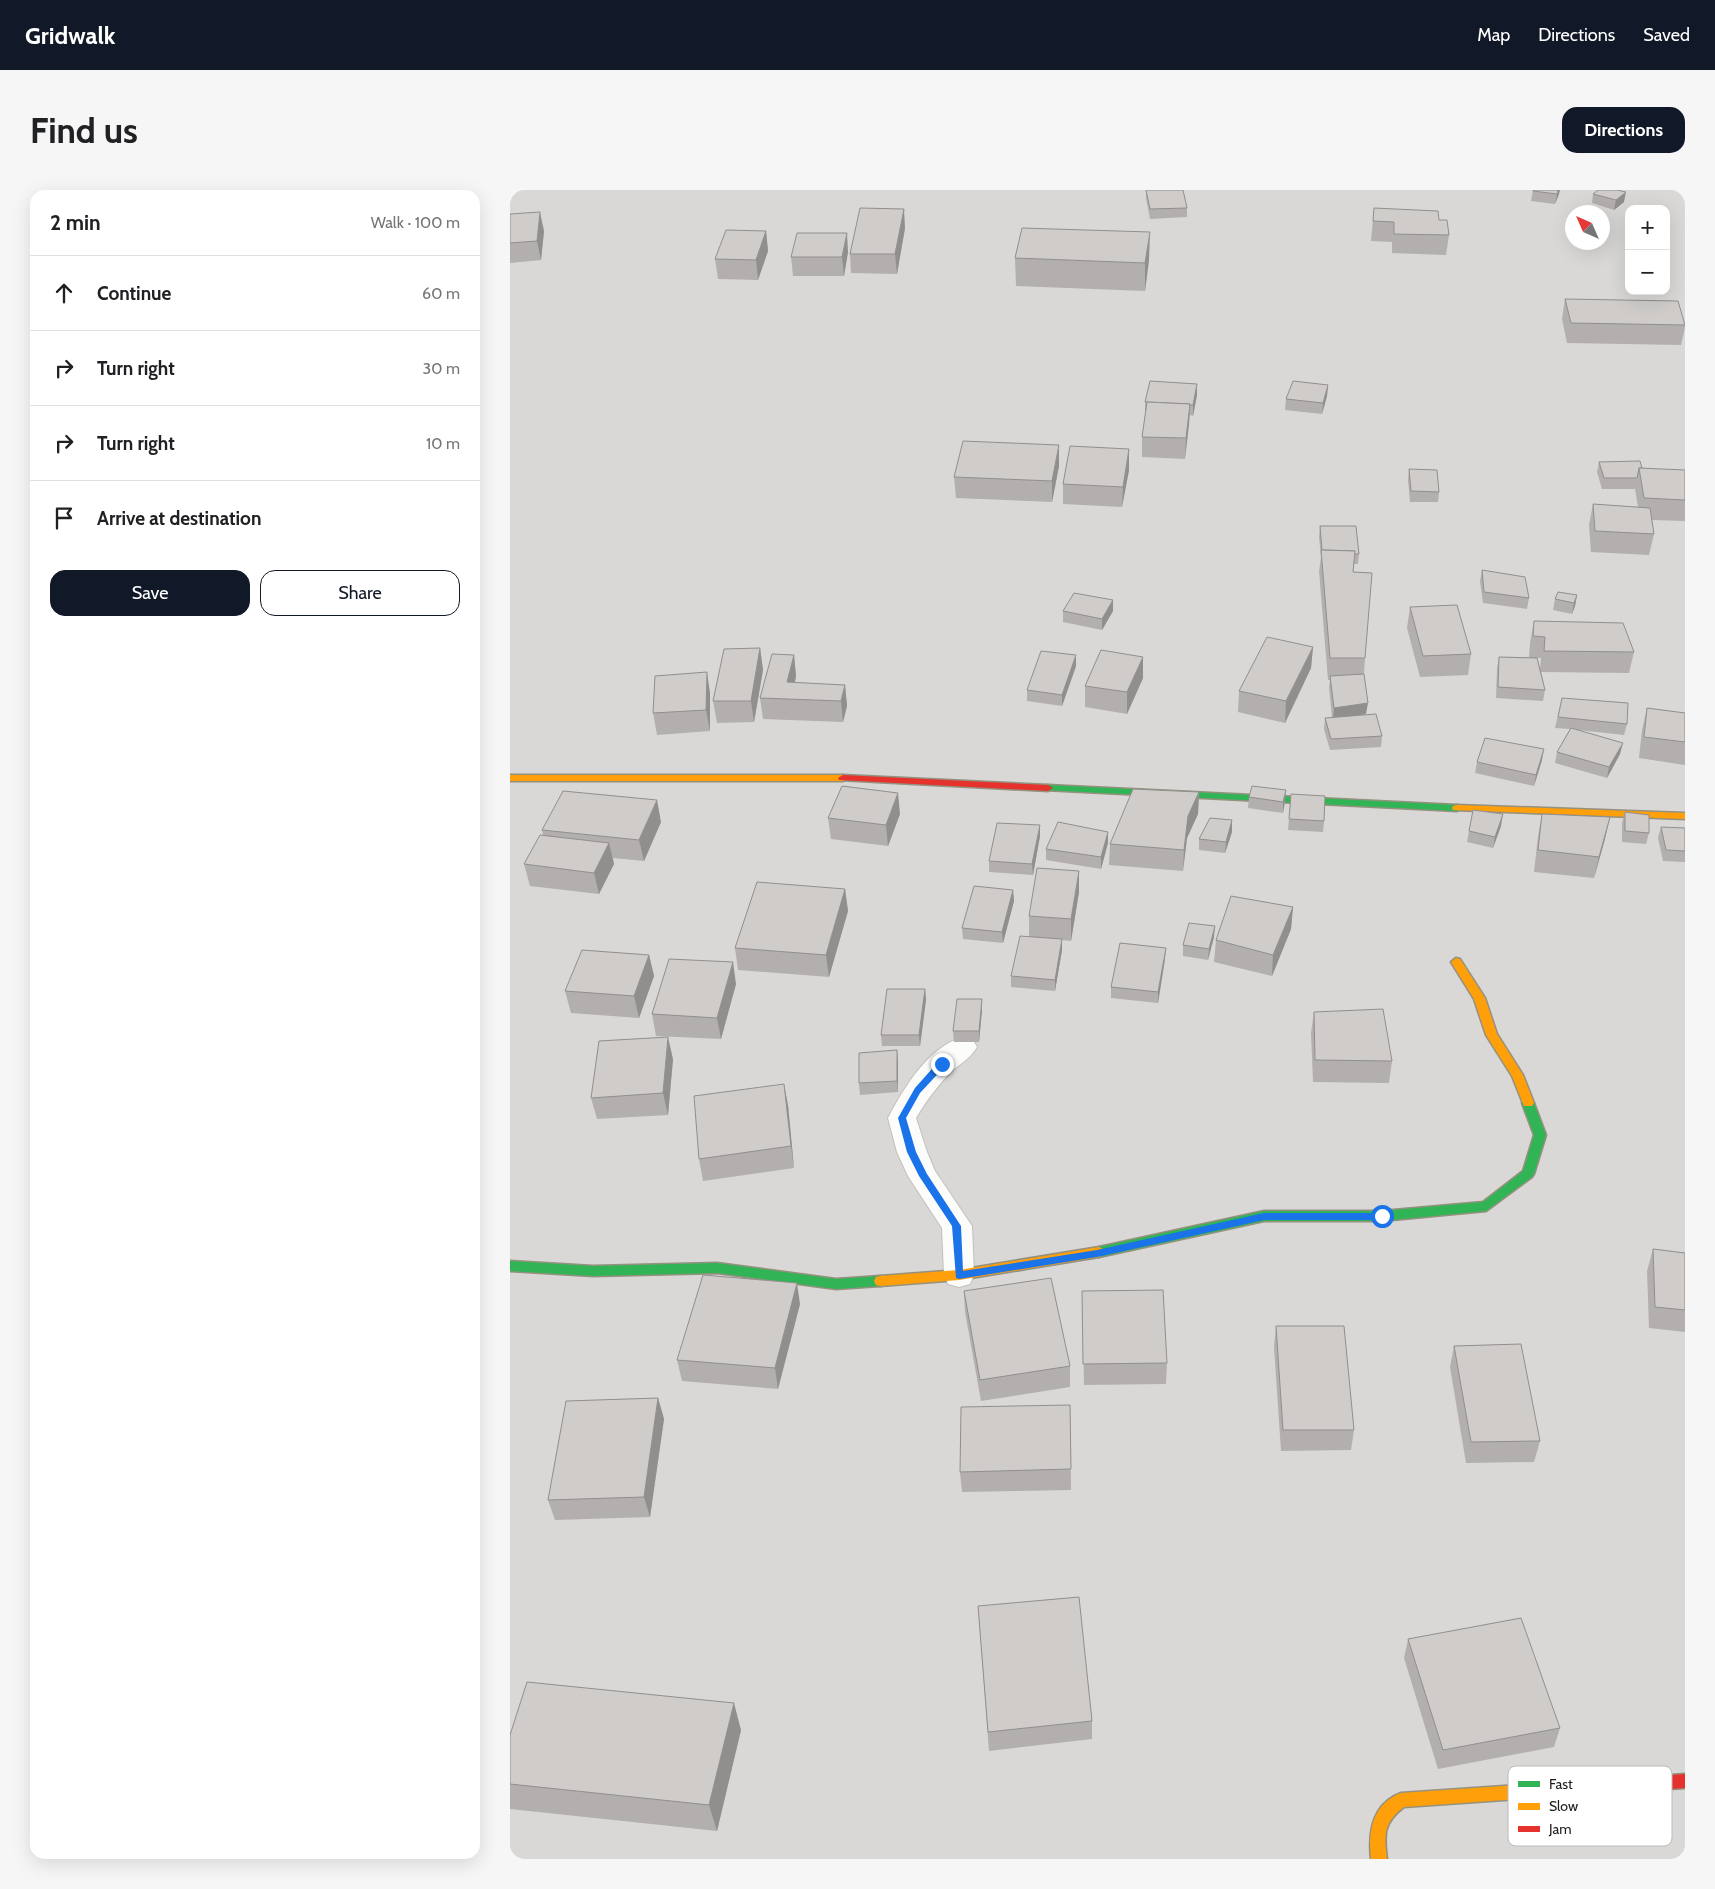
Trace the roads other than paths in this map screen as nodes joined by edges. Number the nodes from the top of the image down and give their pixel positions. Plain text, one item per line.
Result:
1 (510, 778) edge
2 (1685, 816) edge
3 (1456, 962) dead end
4 (963, 1047) dead end
5 (510, 1266) edge
6 (959, 1275) junction
7 (1685, 1781) edge
8 (1672, 1782) edge
9 (1508, 1793) edge
10 (1379, 1859) edge

1 - 2 street
3 - 6 street
4 - 6 street
5 - 6 street
7 - 8 street
9 - 10 street

